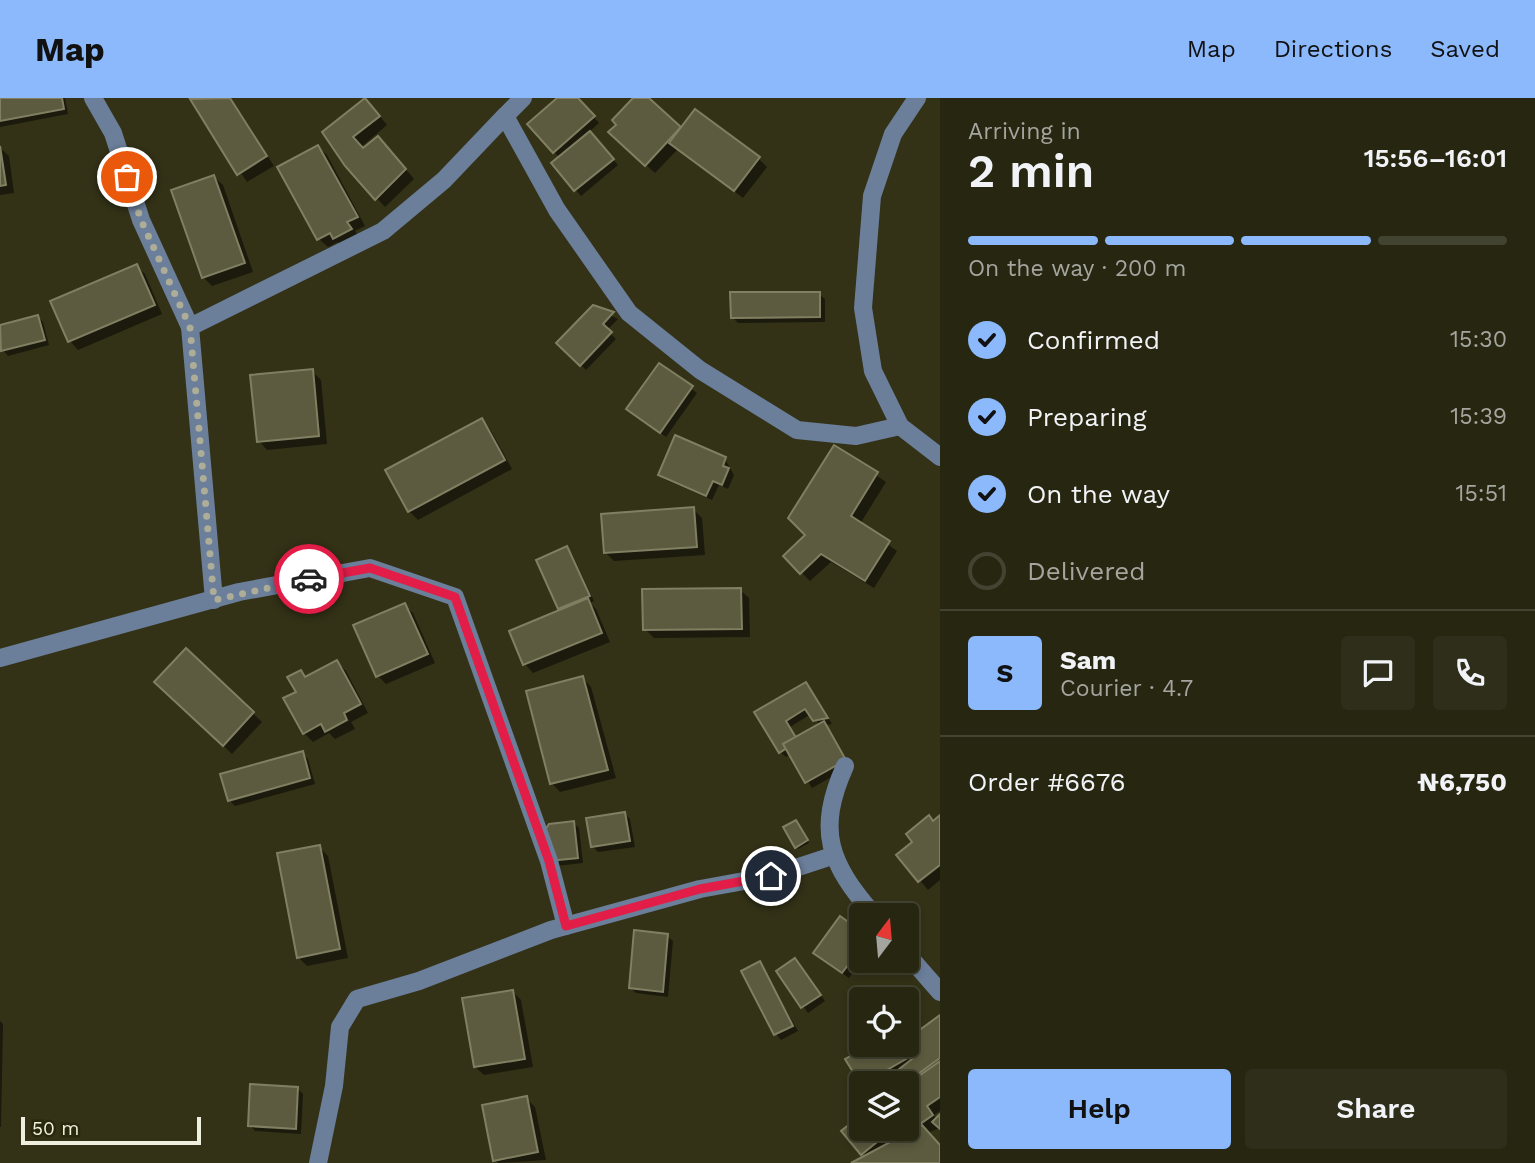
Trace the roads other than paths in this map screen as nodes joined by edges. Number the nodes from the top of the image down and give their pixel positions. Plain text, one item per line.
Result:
1 (93, 98) edge
2 (523, 98) edge
3 (917, 98) edge
4 (505, 116) junction
5 (190, 327) junction
6 (900, 426) junction
7 (940, 457) edge
8 (214, 600) junction
9 (0, 658) edge
10 (845, 766) dead end
11 (832, 856) junction
12 (864, 903) edge
13 (566, 926) junction
14 (919, 968) edge
15 (940, 992) edge
16 (318, 1163) edge

1 - 5 street
2 - 4 street
3 - 6 street
4 - 5 street
4 - 6 street
5 - 8 street
6 - 7 street
8 - 9 street
8 - 13 street
10 - 11 street
11 - 12 street
11 - 13 street
13 - 16 street
14 - 15 street

